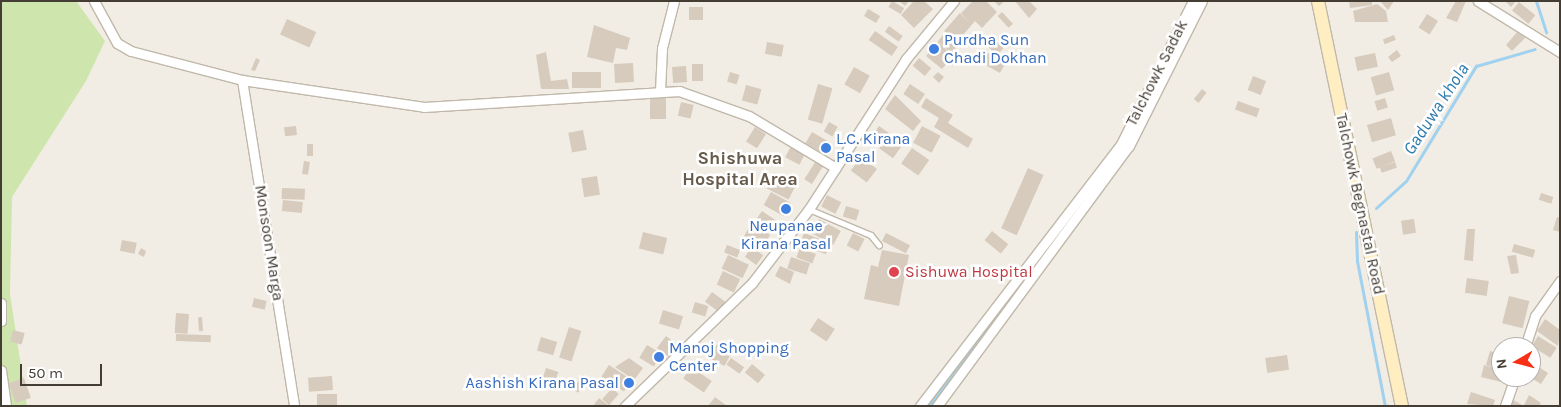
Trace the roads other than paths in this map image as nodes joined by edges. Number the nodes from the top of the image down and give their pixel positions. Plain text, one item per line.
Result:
1 (94, 1) edge
2 (674, 1) edge
3 (954, 1) edge
4 (1193, 1) edge
5 (1202, 1) edge
6 (1318, 1) edge
7 (1478, 1) edge
8 (1560, 52) edge
9 (242, 80) junction
10 (660, 91) junction
11 (836, 168) junction
12 (809, 209) junction
13 (879, 244) dead end
14 (1560, 281) edge
15 (1, 303) edge
16 (1, 322) edge
17 (1528, 337) edge
18 (1, 370) edge
19 (1512, 387) edge
20 (630, 404) edge
21 (6, 406) edge
22 (294, 406) edge
23 (920, 406) edge
24 (937, 406) edge
25 (1402, 406) edge
26 (1505, 406) edge

1 - 9 street
2 - 10 street
3 - 11 street
4 - 23 street, Talchowk Sadak
5 - 24 street
6 - 25 main road, Talchowk Begnastal Road
7 - 8 street
9 - 10 street
9 - 22 street, Monsoon Marga
10 - 11 street
11 - 12 street
12 - 13 lane
12 - 20 street
14 - 17 street
15 - 16 street
18 - 21 street
19 - 26 street

